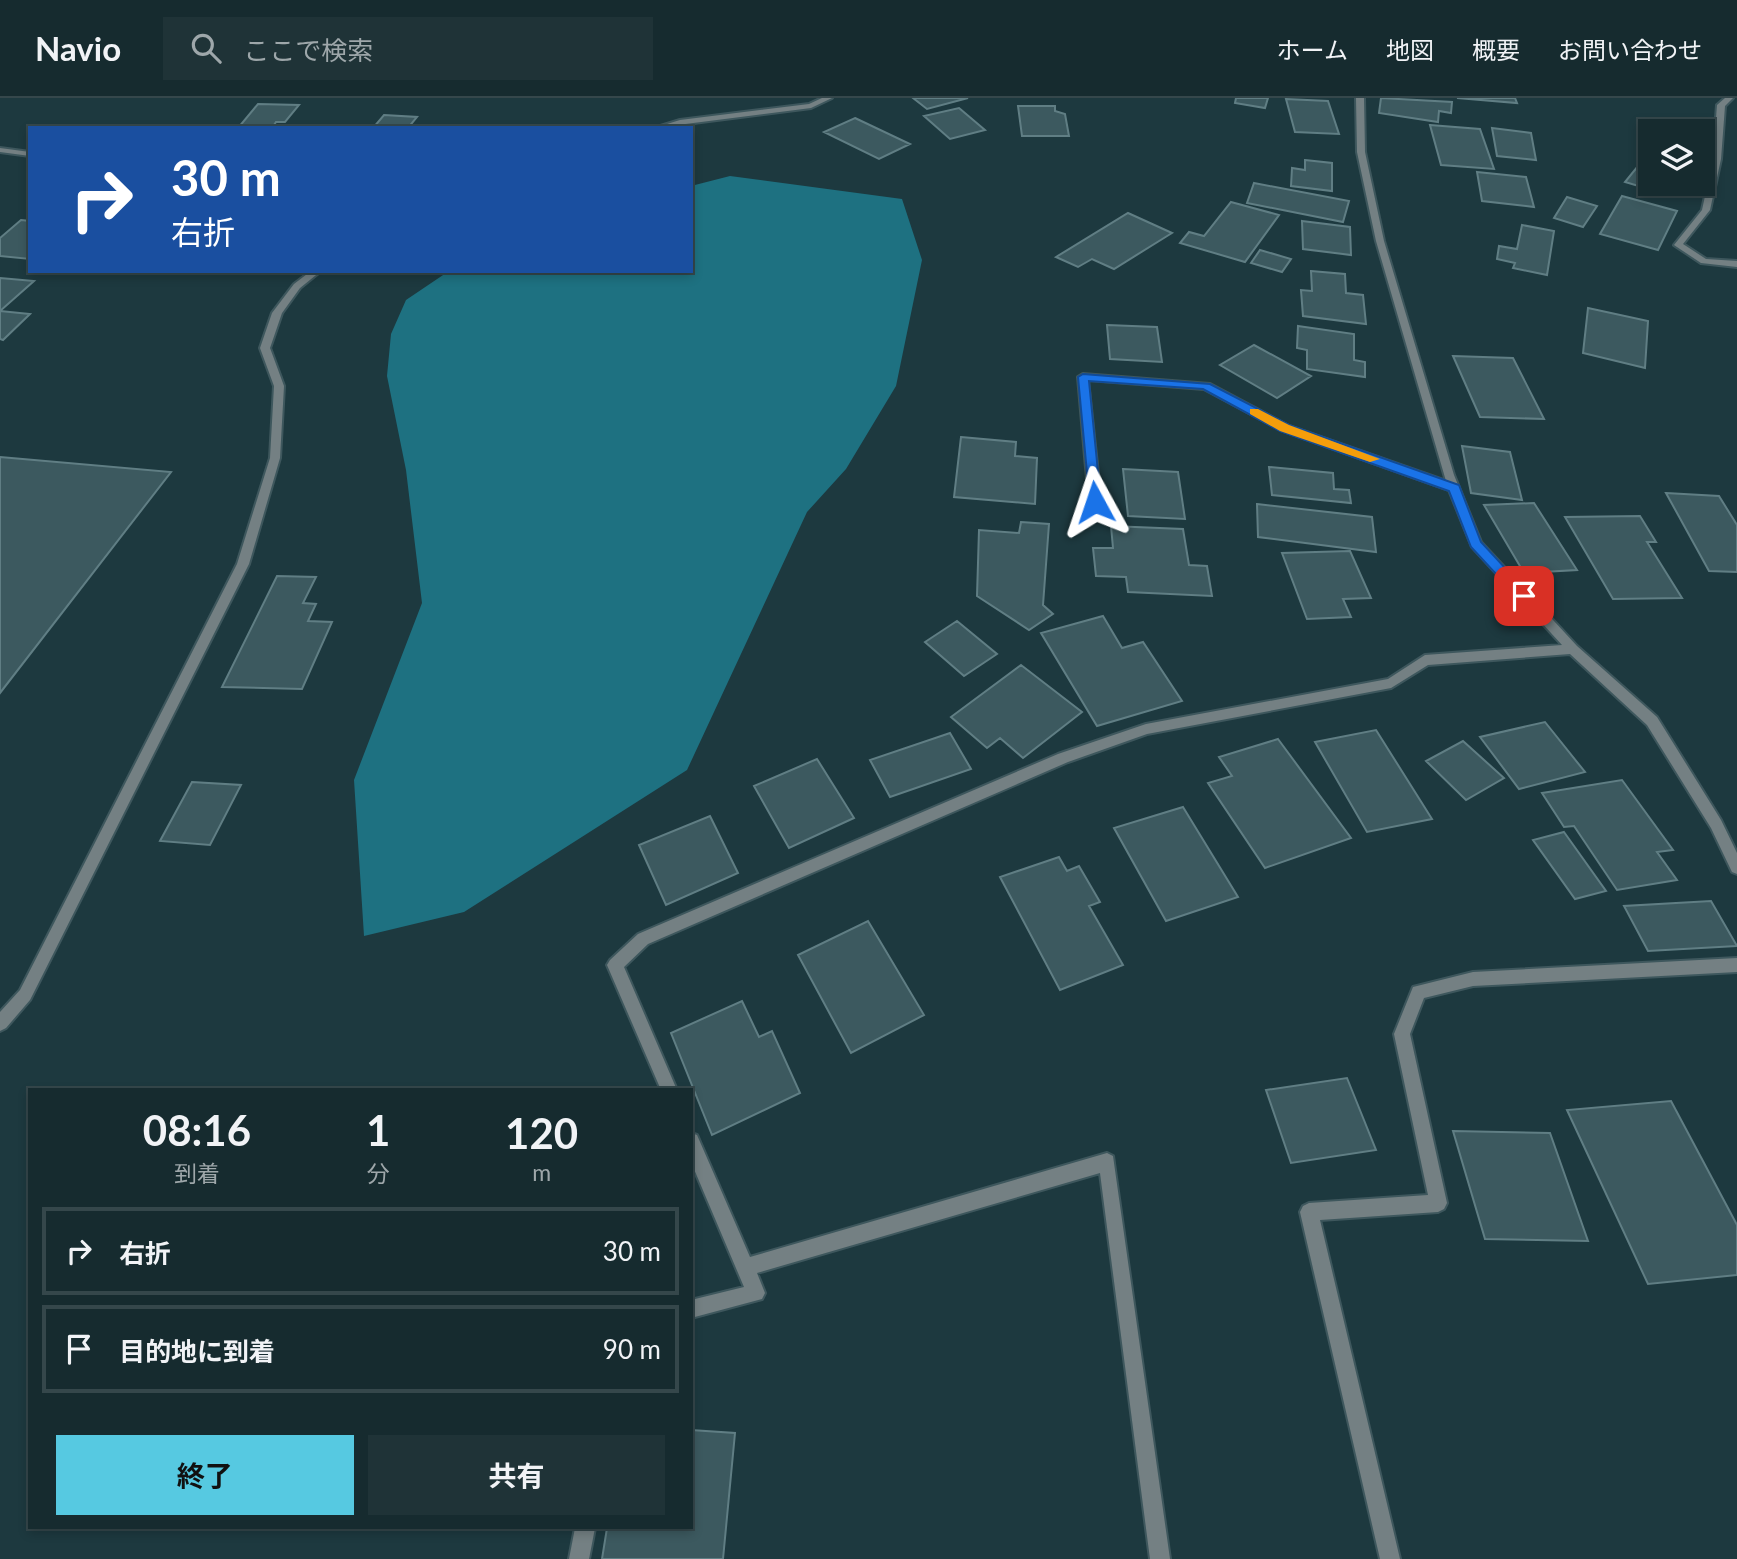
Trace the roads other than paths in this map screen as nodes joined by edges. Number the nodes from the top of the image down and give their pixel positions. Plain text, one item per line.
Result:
1 (828, 98) edge
2 (1360, 98) edge
3 (1729, 98) edge
4 (665, 126) edge
5 (0, 150) edge
6 (28, 154) edge
7 (1737, 264) edge
8 (314, 273) edge
9 (1455, 488) junction
10 (1095, 502) dead end
11 (1573, 649) junction
12 (1737, 868) edge
13 (1737, 965) edge
14 (0, 1023) edge
15 (668, 1088) edge
16 (693, 1146) edge
17 (746, 1267) junction
18 (693, 1309) edge
19 (585, 1529) edge
20 (579, 1559) edge
21 (1160, 1559) edge
22 (1390, 1559) edge

1 - 4 street
2 - 9 street
3 - 7 street
5 - 6 street
8 - 14 street
9 - 10 street
9 - 11 street
11 - 12 street
11 - 15 street
13 - 22 street
16 - 17 street
17 - 18 street
17 - 21 street
19 - 20 street

